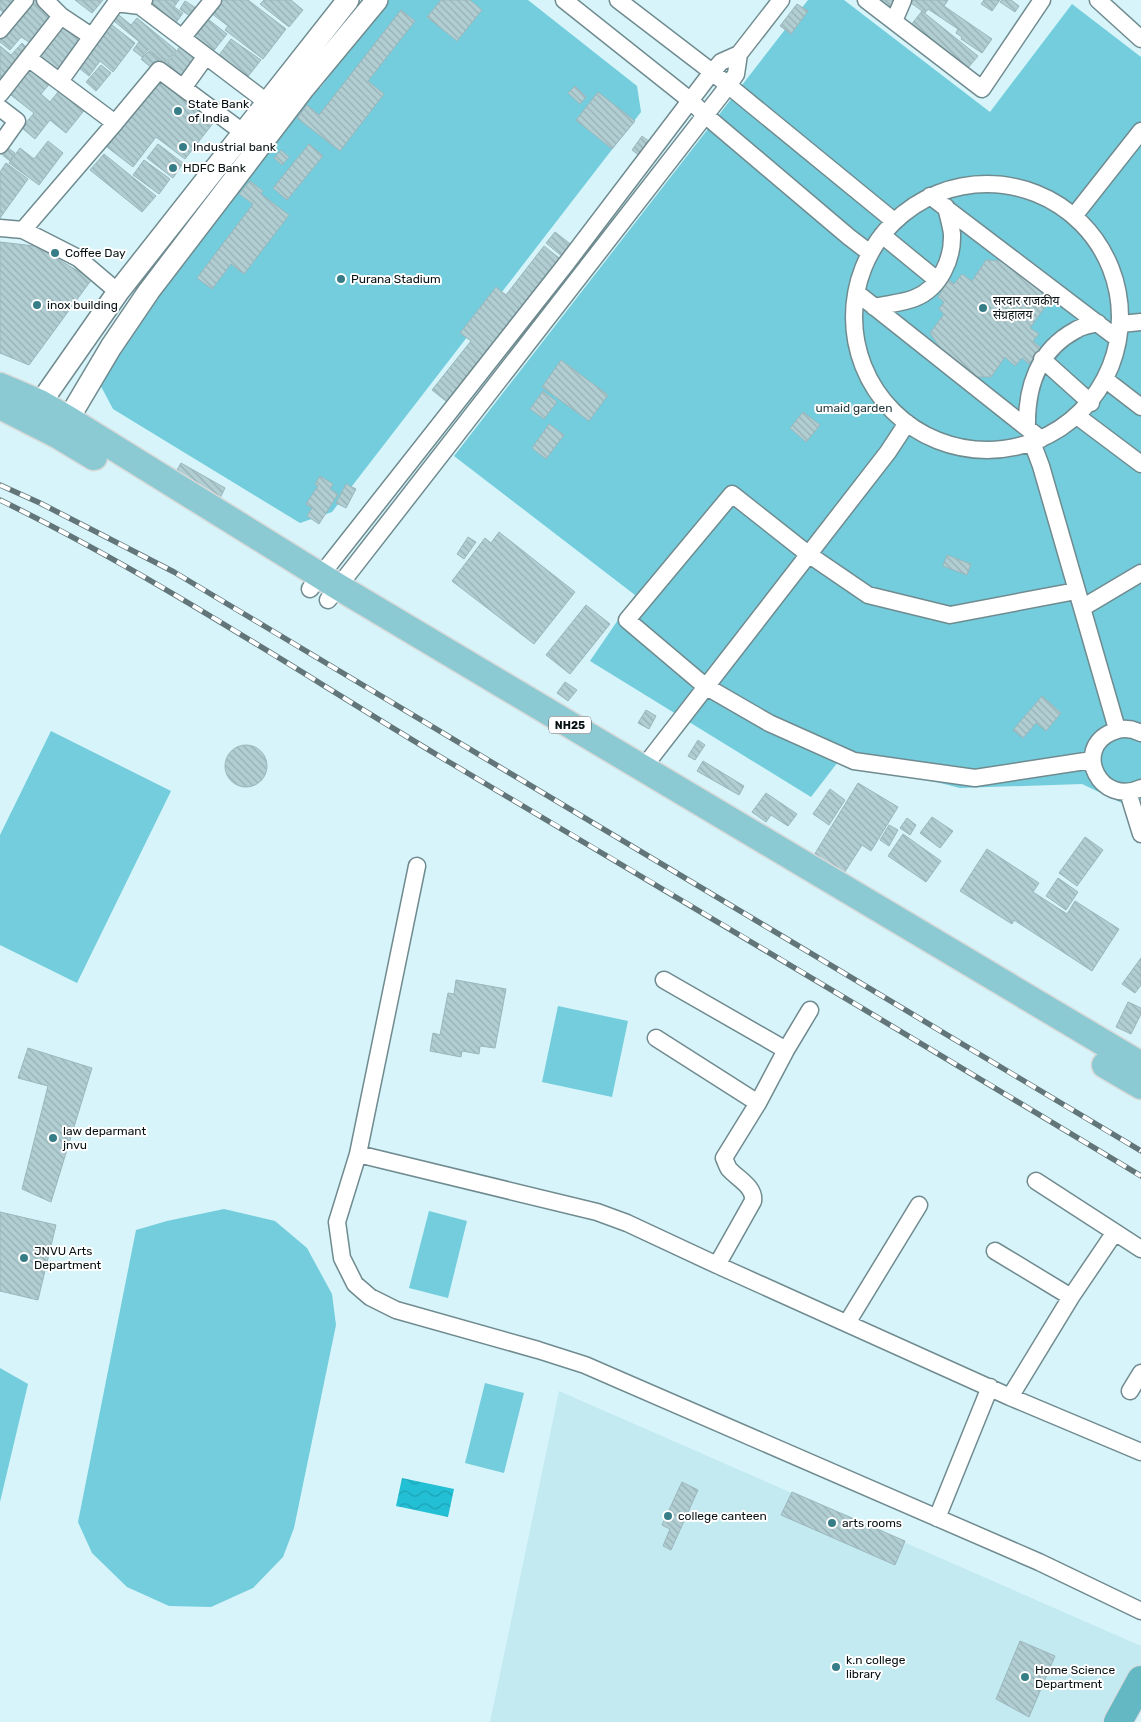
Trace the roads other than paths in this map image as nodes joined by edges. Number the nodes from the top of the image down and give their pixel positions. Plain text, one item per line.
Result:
1 (25, 0) edge
2 (45, 0) edge
3 (212, 0) edge
4 (348, 0) edge
5 (376, 0) edge
6 (565, 0) edge
7 (618, 0) edge
8 (781, 0) edge
9 (866, 0) edge
10 (903, 0) edge
11 (1042, 0) edge
12 (1098, 0) edge
13 (142, 3) edge
14 (61, 16) junction
15 (894, 20) junction
16 (0, 30) edge
17 (91, 36) junction
18 (182, 38) junction
19 (1141, 39) edge
20 (738, 54) junction
21 (206, 56) junction
22 (28, 58) junction
23 (712, 72) junction
24 (60, 81) junction
25 (728, 86) junction
26 (182, 88) junction
27 (0, 94) edge
28 (691, 101) junction
29 (268, 103) junction
30 (0, 108) edge
31 (705, 115) junction
32 (115, 123) junction
33 (1141, 131) edge
34 (244, 133) junction
35 (0, 145) edge
36 (930, 196) junction
37 (946, 208) junction
38 (1074, 216) junction
39 (894, 221) junction
40 (0, 228) edge
41 (23, 230) junction
42 (882, 236) junction
43 (870, 252) junction
44 (937, 280) junction
45 (118, 292) junction
46 (857, 293) junction
47 (874, 306) junction
48 (1141, 322) edge
49 (1098, 323) junction
50 (1119, 331) junction
51 (1042, 359) junction
52 (1106, 380) junction
53 (0, 386) edge
54 (1091, 403) junction
55 (0, 406) edge
56 (1141, 407) edge
57 (34, 411) junction
58 (1077, 416) junction
59 (907, 423) junction
60 (63, 427) junction
61 (1033, 436) junction
62 (1141, 464) edge
63 (808, 554) junction
64 (1141, 573) edge
65 (324, 588) junction
66 (1076, 591) junction
67 (1082, 608) junction
68 (705, 686) junction
69 (1117, 729) junction
70 (1141, 733) edge
71 (1092, 760) junction
72 (643, 768) junction
73 (1135, 790) edge
74 (1141, 834) edge
75 (417, 866) dead end
76 (664, 980) dead end
77 (810, 1010) dead end
78 (656, 1038) dead end
79 (786, 1050) junction
80 (1141, 1065) edge
81 (1141, 1086) edge
82 (758, 1103) junction
83 (358, 1154) junction
84 (1036, 1181) dead end
85 (919, 1205) dead end
86 (1115, 1232) junction
87 (1141, 1248) edge
88 (995, 1251) dead end
89 (717, 1265) junction
90 (1071, 1297) junction
91 (847, 1323) junction
92 (1141, 1374) edge
93 (990, 1387) junction
94 (1130, 1391) dead end
95 (1010, 1397) junction
96 (1141, 1452) edge
97 (937, 1518) junction
98 (1141, 1611) edge
99 (1141, 1680) edge
100 (1141, 1707) edge
101 (1118, 1722) edge
102 (1134, 1722) edge

1 - 16 street
2 - 14 street
3 - 18 street
4 - 29 street
5 - 60 street
6 - 28 street
7 - 23 street
8 - 20 street
9 - 15 street
10 - 15 street
11 - 15 street
12 - 19 street
13 - 17 street
13 - 18 street
14 - 17 street
14 - 22 street
17 - 24 street
18 - 21 street
20 - 23 street
20 - 25 street
21 - 26 street
21 - 29 street
22 - 24 street
22 - 27 street
23 - 25 street
23 - 28 street
24 - 32 street
25 - 31 street
25 - 39 street
26 - 32 street
26 - 34 street
28 - 31 street
28 - 65 street
29 - 34 street
30 - 35 street
31 - 43 street
31 - 65 street
32 - 41 street
33 - 38 street
34 - 45 street
36 - 37 street
36 - 38 street
36 - 39 street
37 - 44 street
37 - 49 street
38 - 50 street
39 - 42 street
40 - 41 street
41 - 45 street
42 - 43 street
42 - 44 street
43 - 46 street
44 - 47 street
45 - 57 street
46 - 47 street
46 - 59 street
47 - 61 street
48 - 50 street
49 - 50 street
49 - 51 street
50 - 52 street
51 - 54 street
51 - 61 street
52 - 54 street
52 - 56 street
53 - 57 main road, NH25
54 - 58 street
55 - 57 main road, NH25
57 - 60 main road, NH25
58 - 61 street
58 - 62 street
59 - 61 street
59 - 63 street
60 - 65 main road, NH25
61 - 66 street
63 - 66 street
63 - 68 street
63 - 68 street
64 - 67 street
65 - 72 main road, NH25
65 - 81 main road, NH25
66 - 67 street
67 - 69 street
68 - 71 street
68 - 72 street
69 - 70 street
69 - 71 street
71 - 73 street
72 - 80 main road, NH25
73 - 74 street
75 - 83 street
76 - 79 street
77 - 79 street
78 - 82 street
79 - 82 street
82 - 89 street
83 - 89 street
83 - 97 street
84 - 86 street
85 - 91 street
86 - 87 street
86 - 90 street
88 - 90 street
89 - 91 street
90 - 95 street
91 - 93 street
92 - 94 street
93 - 95 street
93 - 97 street
95 - 96 street
97 - 98 street
99 - 101 highway
100 - 102 highway

